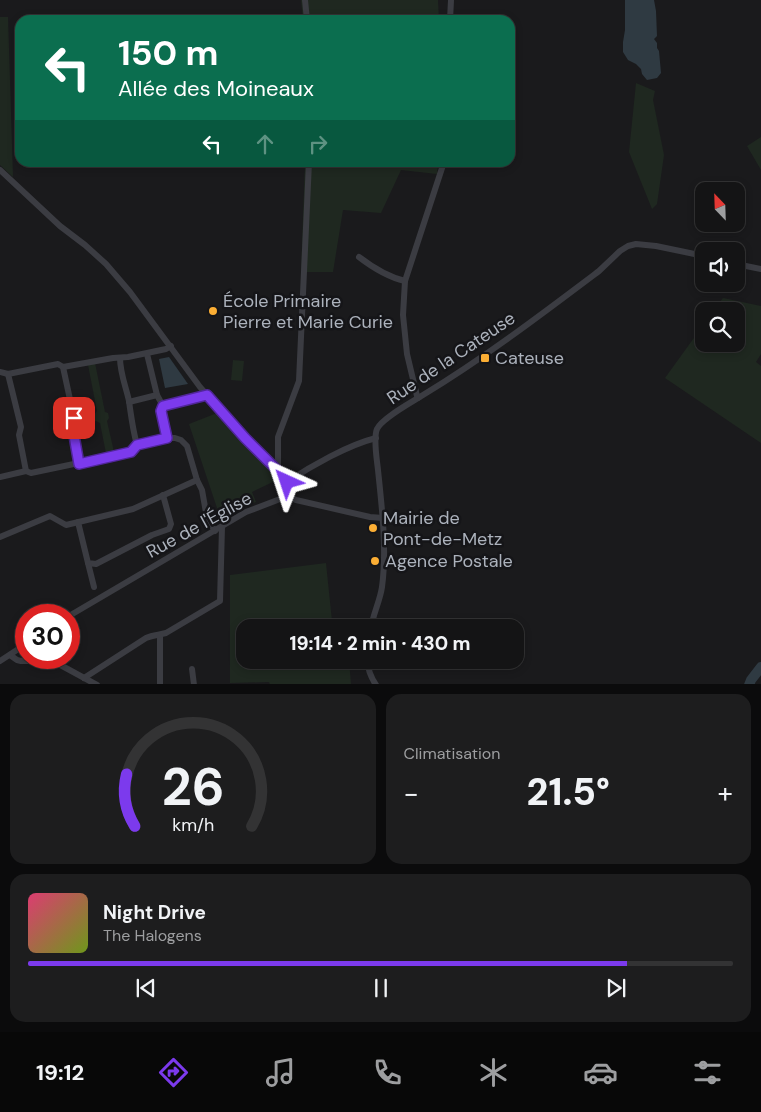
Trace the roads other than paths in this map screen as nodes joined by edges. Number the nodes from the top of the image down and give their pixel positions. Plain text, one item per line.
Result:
1 (305, 0) edge
2 (451, 0) edge
3 (306, 15) edge
4 (450, 15) edge
5 (309, 167) edge
6 (442, 167) edge
7 (0, 170) edge
8 (695, 254) edge
9 (359, 256) dead end
10 (745, 266) edge
11 (761, 269) edge
12 (405, 281) junction
13 (171, 346) junction
14 (147, 354) junction
15 (120, 358) junction
16 (63, 367) junction
17 (0, 372) edge
18 (8, 374) junction
19 (157, 395) junction
20 (207, 395) junction
21 (418, 398) junction
22 (129, 402) junction
23 (163, 406) junction
24 (167, 438) junction
25 (376, 438) junction
26 (137, 445) junction
27 (79, 464) junction
28 (277, 470) junction
29 (26, 471) junction
30 (0, 477) edge
31 (197, 480) junction
32 (287, 482) junction
33 (163, 495) junction
34 (288, 496) junction
35 (383, 518) junction
36 (78, 522) junction
37 (222, 527) junction
38 (215, 531) junction
39 (0, 536) edge
40 (88, 562) junction
41 (94, 587) dead end
42 (80, 610) edge
43 (374, 619) edge
44 (160, 635) junction
45 (15, 652) edge
46 (10, 655) junction
47 (1, 658) edge
48 (192, 669) dead end
49 (368, 669) edge
50 (84, 678) junction
51 (97, 684) edge
52 (160, 684) edge
53 (194, 684) edge
54 (376, 684) edge

1 - 3 street
2 - 4 street
5 - 28 street
6 - 12 street
7 - 13 street
8 - 21 street, Rue de la Cateuse
9 - 12 street
10 - 11 street
12 - 21 street
13 - 14 street
13 - 20 street
14 - 15 street
14 - 19 street
15 - 16 street
15 - 22 street
16 - 18 street
16 - 27 street
17 - 18 street
18 - 29 street
19 - 22 street
19 - 23 street
20 - 23 street
20 - 28 street
21 - 25 street, Rue de la Cateuse
22 - 26 street
23 - 24 street
24 - 26 street
24 - 31 street
25 - 32 street
25 - 35 street
26 - 27 street
27 - 29 street
28 - 32 street
29 - 30 street
31 - 33 street
31 - 38 street
32 - 34 street
33 - 36 street
33 - 40 street
34 - 35 street
34 - 37 street, Rue de l'Église
35 - 43 street
36 - 39 street
36 - 40 street
37 - 38 street, Rue de l'Église
37 - 44 street
38 - 42 street, Rue de l'Église
40 - 41 street
44 - 50 street
44 - 52 street
45 - 46 street
46 - 47 street
46 - 50 street
48 - 53 street
49 - 54 street
50 - 51 street

